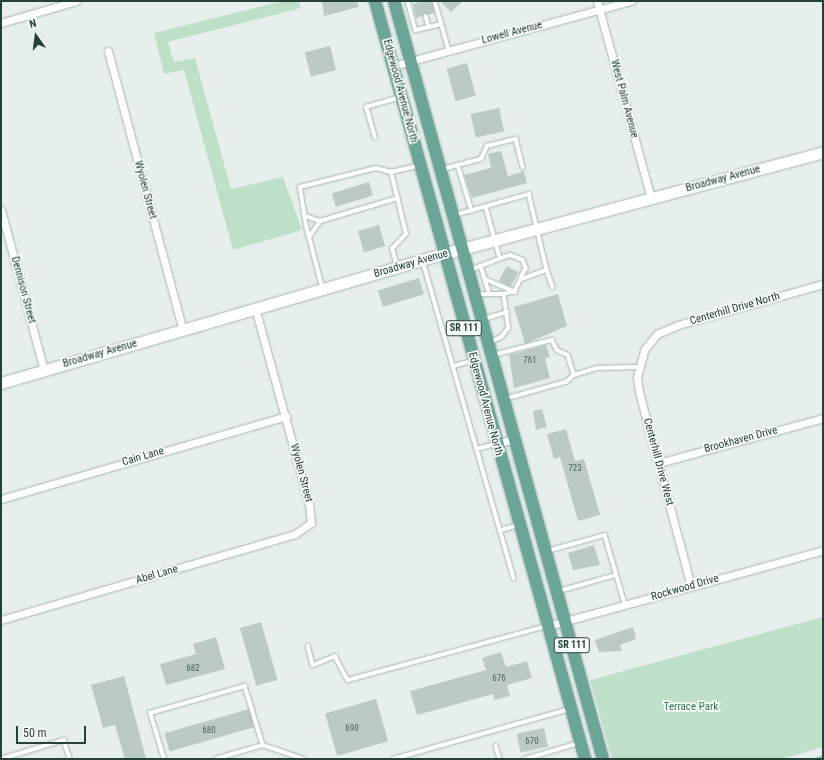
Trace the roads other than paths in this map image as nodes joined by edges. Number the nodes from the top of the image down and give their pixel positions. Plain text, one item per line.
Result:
1 (76, 1) edge
2 (375, 1) edge
3 (394, 1) edge
4 (408, 1) edge
5 (435, 1) edge
6 (597, 1) edge
7 (631, 1) edge
8 (599, 9) junction
9 (426, 16) dead end
10 (1, 23) edge
11 (441, 24) junction
12 (429, 27) junction
13 (416, 30) junction
14 (403, 34) junction
15 (449, 50) junction
16 (108, 51) dead end
17 (411, 61) junction
18 (393, 66) junction
19 (401, 97) junction
20 (375, 138) dead end
21 (823, 152) edge
22 (420, 165) junction
23 (458, 165) junction
24 (523, 167) dead end
25 (440, 170) junction
26 (391, 172) junction
27 (398, 198) junction
28 (651, 198) junction
29 (486, 206) junction
30 (1, 210) edge
31 (472, 211) junction
32 (306, 216) junction
33 (452, 216) junction
34 (320, 221) junction
35 (538, 228) junction
36 (310, 236) junction
37 (494, 240) junction
38 (461, 250) junction
39 (444, 254) junction
40 (500, 258) junction
41 (423, 260) junction
42 (481, 266) junction
43 (397, 267) junction
44 (547, 270) junction
45 (467, 271) junction
46 (485, 279) junction
47 (521, 280) junction
48 (823, 284) edge
49 (553, 287) dead end
50 (322, 289) junction
51 (489, 292) junction
52 (515, 292) junction
53 (504, 294) junction
54 (474, 295) junction
55 (255, 308) junction
56 (507, 312) junction
57 (481, 320) junction
58 (183, 330) junction
59 (651, 340) joint
60 (489, 350) junction
61 (473, 361) junction
62 (454, 366) junction
63 (638, 367) junction
64 (44, 371) junction
65 (574, 375) junction
66 (1, 383) edge
67 (503, 400) junction
68 (286, 416) junction
69 (823, 418) edge
70 (514, 439) junction
71 (496, 444) junction
72 (477, 449) junction
73 (659, 463) junction
74 (1, 499) edge
75 (311, 523) joint
76 (519, 525) junction
77 (501, 530) junction
78 (823, 550) edge
79 (546, 551) junction
80 (616, 575) junction
81 (514, 578) dead end
82 (691, 586) junction
83 (557, 591) junction
84 (625, 605) junction
85 (1, 620) edge
86 (566, 622) junction
87 (548, 626) junction
88 (308, 646) dead end
89 (571, 709) junction
90 (580, 743) junction
91 (263, 745) junction
92 (496, 746) dead end
93 (8, 758) edge
94 (1, 759) edge
95 (70, 759) edge
96 (164, 759) edge
97 (216, 759) edge
98 (302, 759) edge
99 (393, 759) edge
100 (500, 759) edge
101 (524, 759) edge
102 (585, 759) edge
103 (604, 759) edge

1 - 10 street
2 - 18 main road, Edgewood Avenue North / SR 111
3 - 14 main road, Edgewood Avenue North / SR 111
4 - 13 lane
5 - 11 lane
6 - 8 street, West Palm Avenue
7 - 8 street, Lowell Avenue
8 - 15 street, Lowell Avenue
8 - 28 street, West Palm Avenue
9 - 12 lane
11 - 12 lane
11 - 15 lane
12 - 13 lane
13 - 14 lane
14 - 17 main road, Edgewood Avenue North / SR 111
15 - 17 street, Lowell Avenue
16 - 58 street, Wyolen Street
17 - 18 street, Lowell Avenue
17 - 25 main road, Edgewood Avenue North / SR 111
18 - 19 main road, Edgewood Avenue North / SR 111
19 - 20 lane
19 - 22 main road, Edgewood Avenue North / SR 111
21 - 28 street, Broadway Avenue
22 - 26 lane
22 - 39 main road, Edgewood Avenue North / SR 111
23 - 24 lane
23 - 25 lane
23 - 31 lane
25 - 33 main road, Edgewood Avenue North / SR 111
26 - 27 lane
26 - 32 lane
27 - 34 lane
27 - 43 lane
28 - 35 street, Broadway Avenue
29 - 31 lane
29 - 35 lane
29 - 37 lane
30 - 64 street, Dennison Street
31 - 33 lane
32 - 34 lane
32 - 36 lane
33 - 38 main road, Edgewood Avenue North / SR 111
34 - 36 lane
35 - 37 street, Broadway Avenue
35 - 44 lane
36 - 50 lane
37 - 38 street, Broadway Avenue
37 - 40 lane
38 - 39 street, Broadway Avenue
38 - 45 main road, Edgewood Avenue North / SR 111
39 - 41 street, Broadway Avenue
39 - 61 main road, Edgewood Avenue North / SR 111
40 - 42 lane
40 - 47 lane
41 - 43 street, Broadway Avenue
41 - 62 lane
42 - 45 lane
42 - 46 lane
43 - 50 street, Broadway Avenue
44 - 47 lane
44 - 49 lane
45 - 54 main road, Edgewood Avenue North / SR 111
46 - 51 lane
46 - 52 lane
47 - 52 lane
48 - 59 street, Centerhill Drive North
50 - 55 street, Broadway Avenue
51 - 53 lane
51 - 54 lane
52 - 53 lane
53 - 56 lane
54 - 57 main road, Edgewood Avenue North / SR 111
55 - 58 street, Broadway Avenue
55 - 68 street, Wyolen Street
56 - 57 lane
56 - 60 lane
57 - 60 main road, Edgewood Avenue North / SR 111
58 - 64 street, Broadway Avenue
59 - 63 street, Centerhill Drive West
60 - 65 lane
60 - 67 main road, Edgewood Avenue North / SR 111
61 - 62 lane
61 - 71 main road, Edgewood Avenue North / SR 111
62 - 72 lane
63 - 65 lane
63 - 73 street, Centerhill Drive West
64 - 66 street, Broadway Avenue
65 - 67 lane
67 - 70 main road, Edgewood Avenue North / SR 111
68 - 74 street, Cain Lane
68 - 75 street, Wyolen Street
69 - 73 street, Brookhaven Drive
70 - 71 street
70 - 79 main road, Edgewood Avenue North / SR 111
71 - 72 lane
71 - 76 main road, Edgewood Avenue North / SR 111
72 - 77 lane
73 - 82 street, Centerhill Drive West
75 - 85 street, Abel Lane
76 - 77 lane
76 - 87 main road, Edgewood Avenue North / SR 111
77 - 81 lane
78 - 82 street, Rockwood Drive
79 - 80 lane
79 - 83 main road, Edgewood Avenue North / SR 111
80 - 83 lane
80 - 84 lane
82 - 84 street, Rockwood Drive
83 - 86 main road, Edgewood Avenue North / SR 111
84 - 86 street, Rockwood Drive
86 - 87 street, Rockwood Drive
86 - 103 main road, Edgewood Avenue North / SR 111
87 - 88 lane
87 - 89 main road, Edgewood Avenue North / SR 111
89 - 90 main road, Edgewood Avenue North / SR 111
89 - 99 lane
90 - 101 lane
90 - 102 main road, Edgewood Avenue North / SR 111
91 - 96 lane
91 - 97 lane
91 - 98 lane
92 - 100 lane
93 - 94 lane
93 - 95 lane

